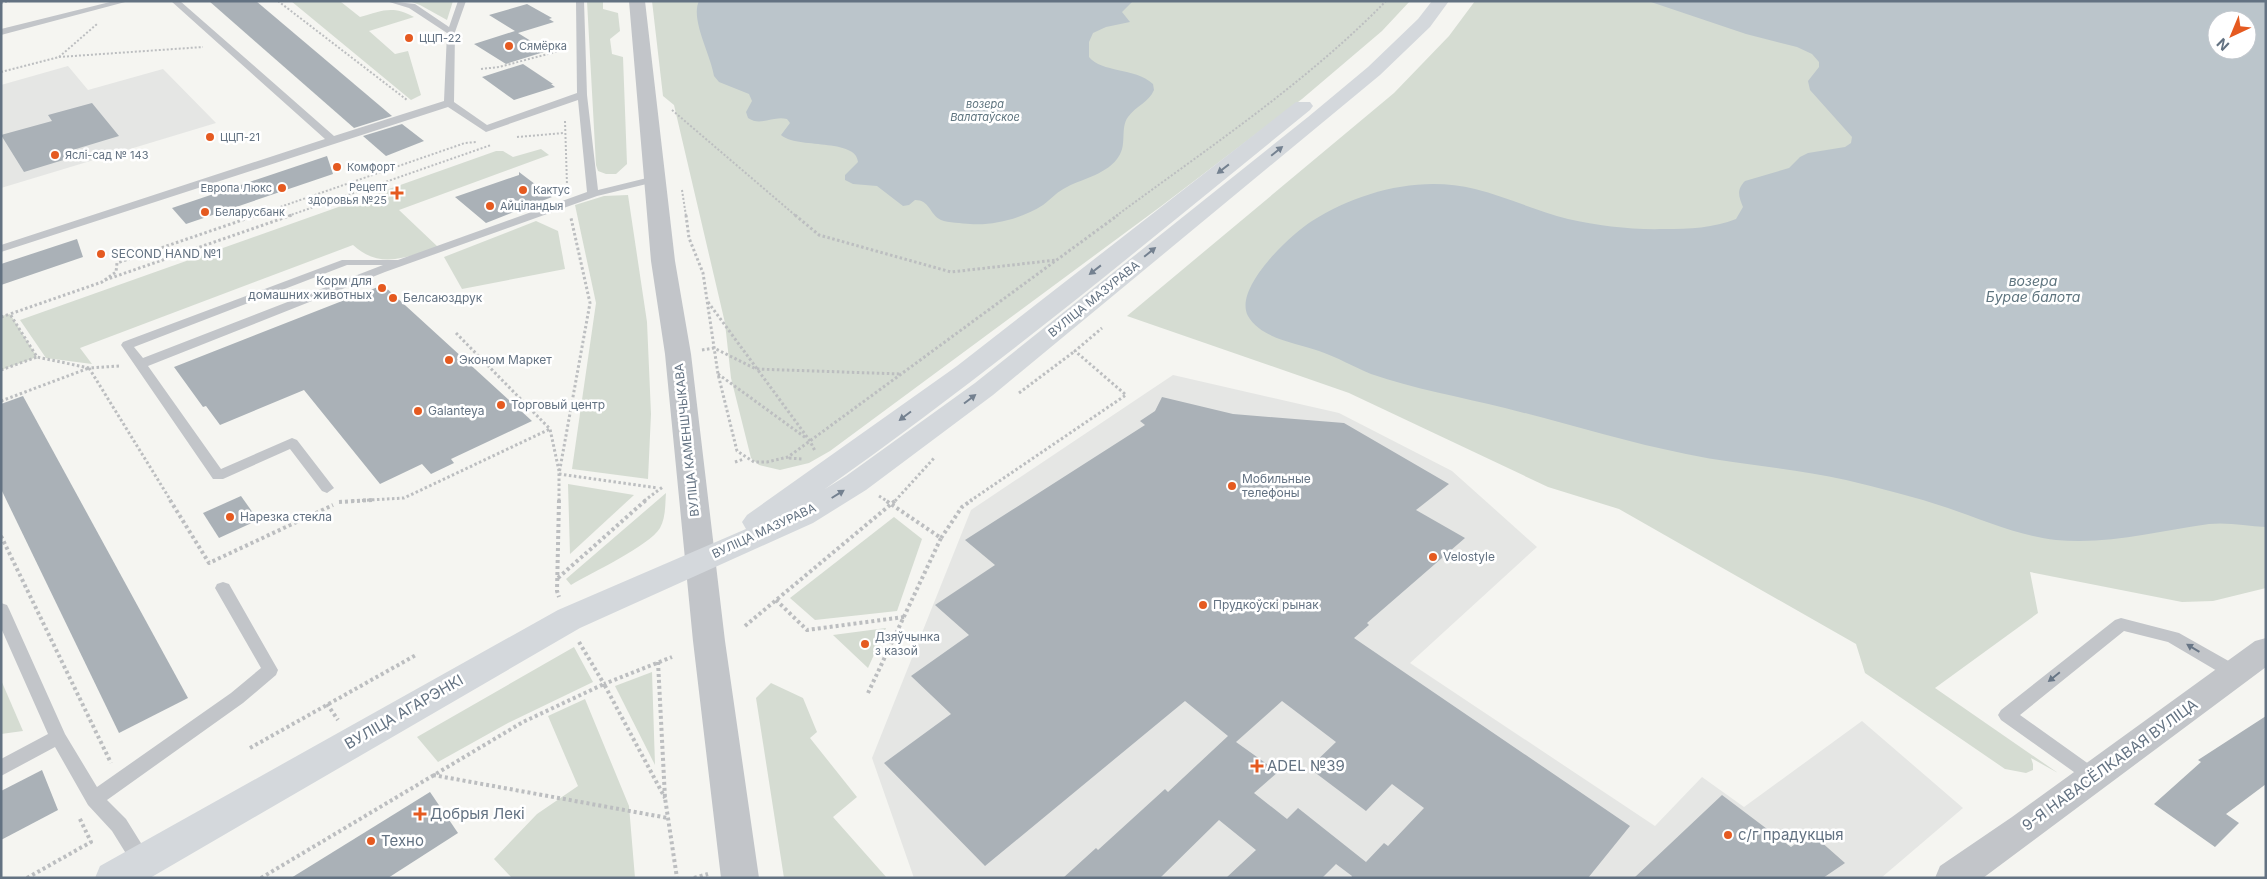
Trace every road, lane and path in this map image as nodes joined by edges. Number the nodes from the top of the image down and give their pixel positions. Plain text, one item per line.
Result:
1 (10, 1) edge
2 (125, 1) edge
3 (175, 1) edge
4 (278, 1) edge
5 (390, 1) edge
6 (462, 1) edge
7 (580, 1) edge
8 (637, 1) edge
9 (1386, 1) edge
10 (1419, 1) edge
11 (1441, 1) edge
12 (1, 3) edge
13 (102, 22) dead end
14 (1, 32) edge
15 (451, 32) junction
16 (227, 47) junction
17 (568, 49) dead end
18 (59, 57) junction
19 (481, 69) dead end
20 (1, 72) edge
21 (582, 95) junction
22 (567, 101) junction
23 (449, 103) junction
24 (421, 111) junction
25 (672, 119) dead end
26 (564, 133) junction
27 (515, 137) dead end
28 (332, 140) junction
29 (482, 141) dead end
30 (496, 144) dead end
31 (655, 179) junction
32 (682, 188) dead end
33 (593, 194) junction
34 (568, 203) junction
35 (1, 249) edge
36 (1057, 260) junction
37 (405, 262) junction
38 (102, 282) junction
39 (708, 302) junction
40 (10, 314) junction
41 (1, 317) edge
42 (1102, 328) dead end
43 (456, 333) dead end
44 (714, 348) junction
45 (37, 357) junction
46 (140, 364) junction
47 (89, 368) junction
48 (756, 369) junction
49 (1, 370) edge
50 (718, 374) junction
51 (902, 374) junction
52 (1, 401) edge
53 (550, 429) junction
54 (810, 441) junction
55 (816, 454) dead end
56 (935, 457) dead end
57 (744, 459) junction
58 (736, 462) dead end
59 (559, 474) junction
60 (665, 486) dead end
61 (327, 488) dead end
62 (659, 488) junction
63 (877, 495) dead end
64 (892, 504) junction
65 (1, 536) edge
66 (941, 538) junction
67 (700, 561) junction
68 (557, 578) junction
69 (223, 588) dead end
70 (557, 591) dead end
71 (776, 600) junction
72 (1, 609) edge
73 (904, 617) junction
74 (745, 626) dead end
75 (579, 643) dead end
76 (2266, 650) edge
77 (416, 655) dead end
78 (672, 657) dead end
79 (658, 662) junction
80 (2234, 673) junction
81 (604, 684) junction
82 (868, 694) dead end
83 (58, 737) junction
84 (250, 748) dead end
85 (1, 768) edge
86 (432, 774) junction
87 (2094, 777) junction
88 (120, 781) junction
89 (665, 798) junction
90 (94, 799) junction
91 (79, 815) dead end
92 (668, 818) junction
93 (128, 870) edge
94 (26, 878) edge
95 (261, 878) edge
96 (677, 878) edge
97 (740, 878) edge
98 (1953, 878) edge

1 - 12 path
2 - 14 lane
3 - 16 lane
4 - 24 path
5 - 15 lane
6 - 15 lane
7 - 21 lane
8 - 31 street, ВУЛІЦА КАМЕНШЧЫКАВА
9 - 36 path
10 -> 67 main road, ВУЛІЦА МАЗУРАВА
67 -> 11 main road, ВУЛІЦА МАЗУРАВА
13 - 18 path
15 - 23 lane
16 - 18 path
16 - 28 lane
17 - 19 path
18 - 20 path
21 - 22 lane
21 - 33 lane
22 - 23 lane
22 - 26 path
23 - 24 lane
24 - 28 lane
25 - 36 path
26 - 27 path
26 - 34 path
28 - 35 lane
29 - 38 path
30 - 38 path
31 - 33 lane
31 - 67 street, ВУЛІЦА КАМЕНШЧЫКАВА
32 - 39 path
33 - 34 lane
34 - 37 lane
34 - 59 path
36 - 51 path
37 - 46 lane
37 - 46 lane
38 - 40 path
39 - 44 path
39 - 48 path
40 - 41 path
40 - 45 path
42 - 66 path
43 - 53 path
44 - 48 path
44 - 50 path
45 - 47 path
45 - 49 path
46 - 47 path
46 - 61 lane
47 - 52 path
47 - 53 path
48 - 51 path
48 - 54 path
50 - 54 path
50 - 57 path
51 - 54 path
53 - 59 path
54 - 55 path
54 - 57 path
56 - 64 path
57 - 58 path
59 - 62 path
59 - 68 path
60 - 62 path
62 - 68 path
63 - 64 path
64 - 66 path
64 - 71 path
65 - 88 path
66 - 73 path
67 - 93 main road, ВУЛІЦА АГАРЭНКІ
67 - 97 street, ВУЛІЦА КАМЕНШЧЫКАВА
68 - 70 path
69 - 88 lane
71 - 73 path
71 - 74 path
72 - 83 lane
73 - 82 path
75 - 81 path
76 - 80 street, 9-Я НАВАСЁЛКАВАЯ ВУЛІЦА
77 - 84 path
78 - 79 path
79 - 81 path
79 - 89 path
80 - 87 street, 9-Я НАВАСЁЛКАВАЯ ВУЛІЦА
80 -> 87 lane
81 - 86 path
81 - 89 path
83 - 85 lane
83 - 90 lane
86 - 92 path
86 - 95 path
87 - 98 street, 9-Я НАВАСЁЛКАВАЯ ВУЛІЦА
88 - 90 lane
89 - 92 path
90 - 93 lane
91 - 94 path
92 - 96 path

